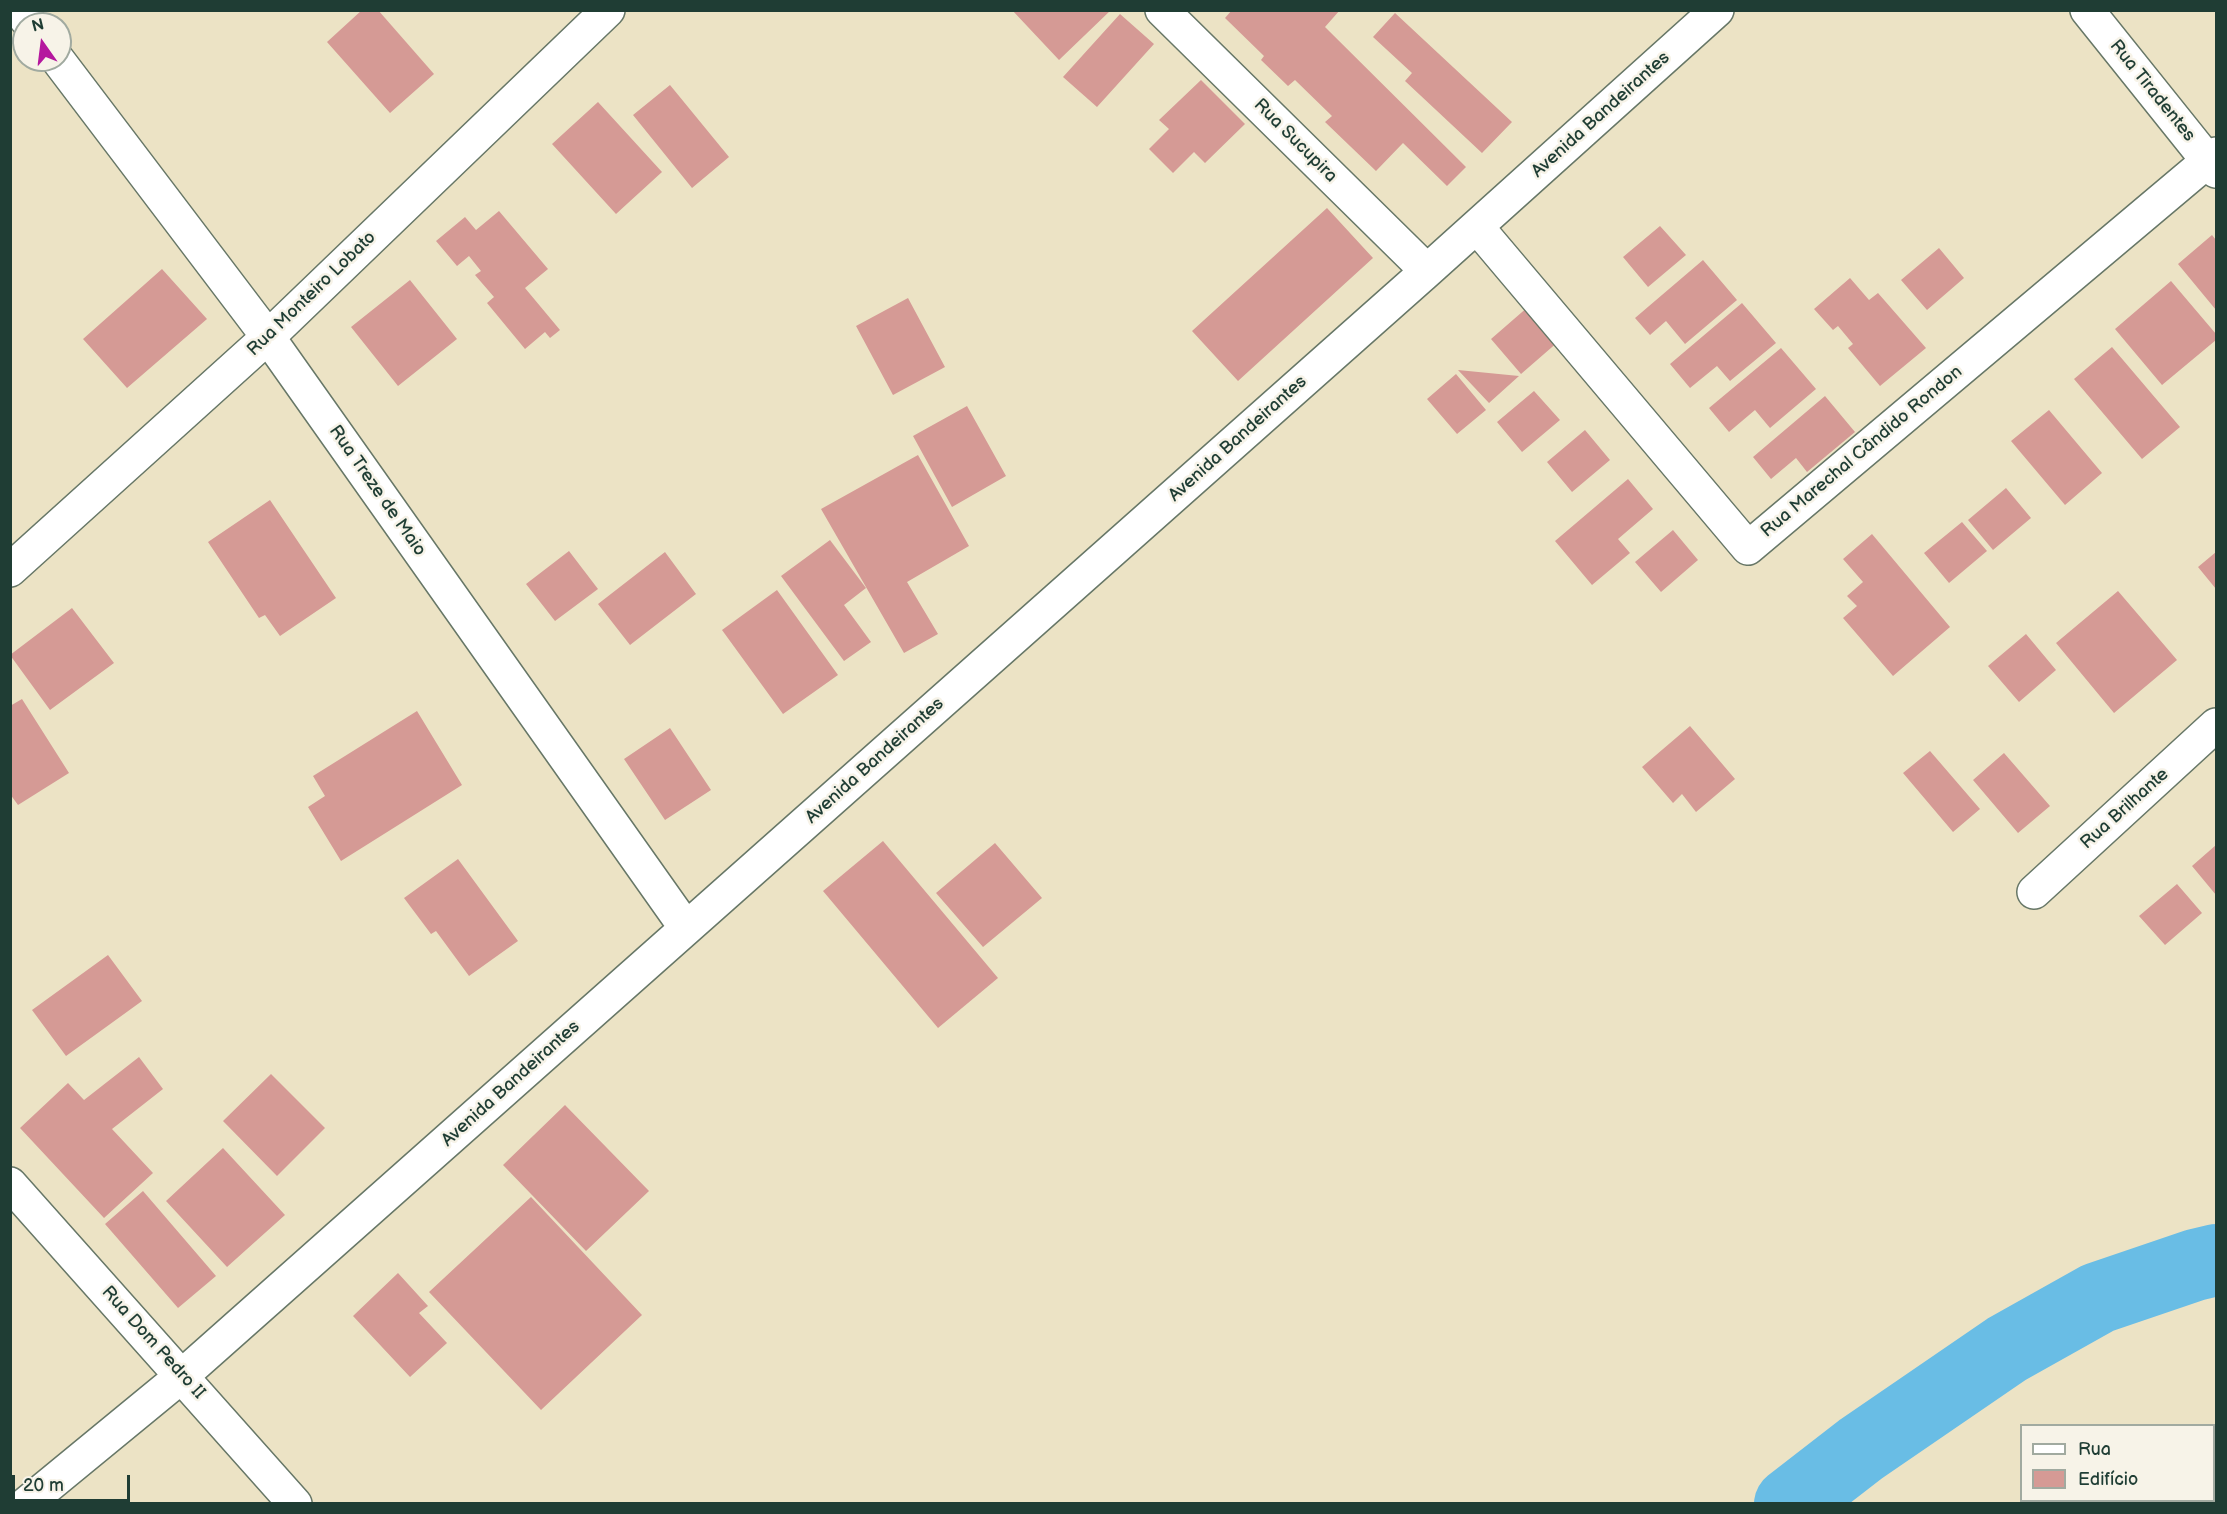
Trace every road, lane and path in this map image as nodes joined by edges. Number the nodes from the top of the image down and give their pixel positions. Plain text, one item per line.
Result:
1 (608, 10) edge
2 (1162, 10) edge
3 (1717, 10) edge
4 (2087, 10) edge
5 (67, 72) edge
6 (2214, 162) edge
7 (1477, 226) junction
8 (1427, 272) junction
9 (268, 337) junction
10 (10, 570) edge
11 (2217, 725) edge
12 (2034, 892) dead end
13 (687, 928) junction
14 (10, 1184) edge
15 (183, 1376) junction
16 (26, 1503) edge
17 (295, 1503) edge

1 - 9 street, Rua Monteiro Lobato
2 - 8 street, Rua Sucupira
3 - 7 street, Avenida Bandeirantes
4 - 6 street, Rua Tiradentes
5 - 9 street, Rua Treze de Maio
6 - 7 street, Rua Marechal Cândido Rondon
7 - 8 street, Avenida Bandeirantes
8 - 13 street, Avenida Bandeirantes
9 - 10 street, Rua Monteiro Lobato
9 - 13 street, Rua Treze de Maio
11 - 12 street, Rua Brilhante
13 - 15 street, Avenida Bandeirantes
14 - 15 street, Rua Dom Pedro II
15 - 16 street, Avenida Bandeirantes
15 - 17 street, Rua Dom Pedro II

